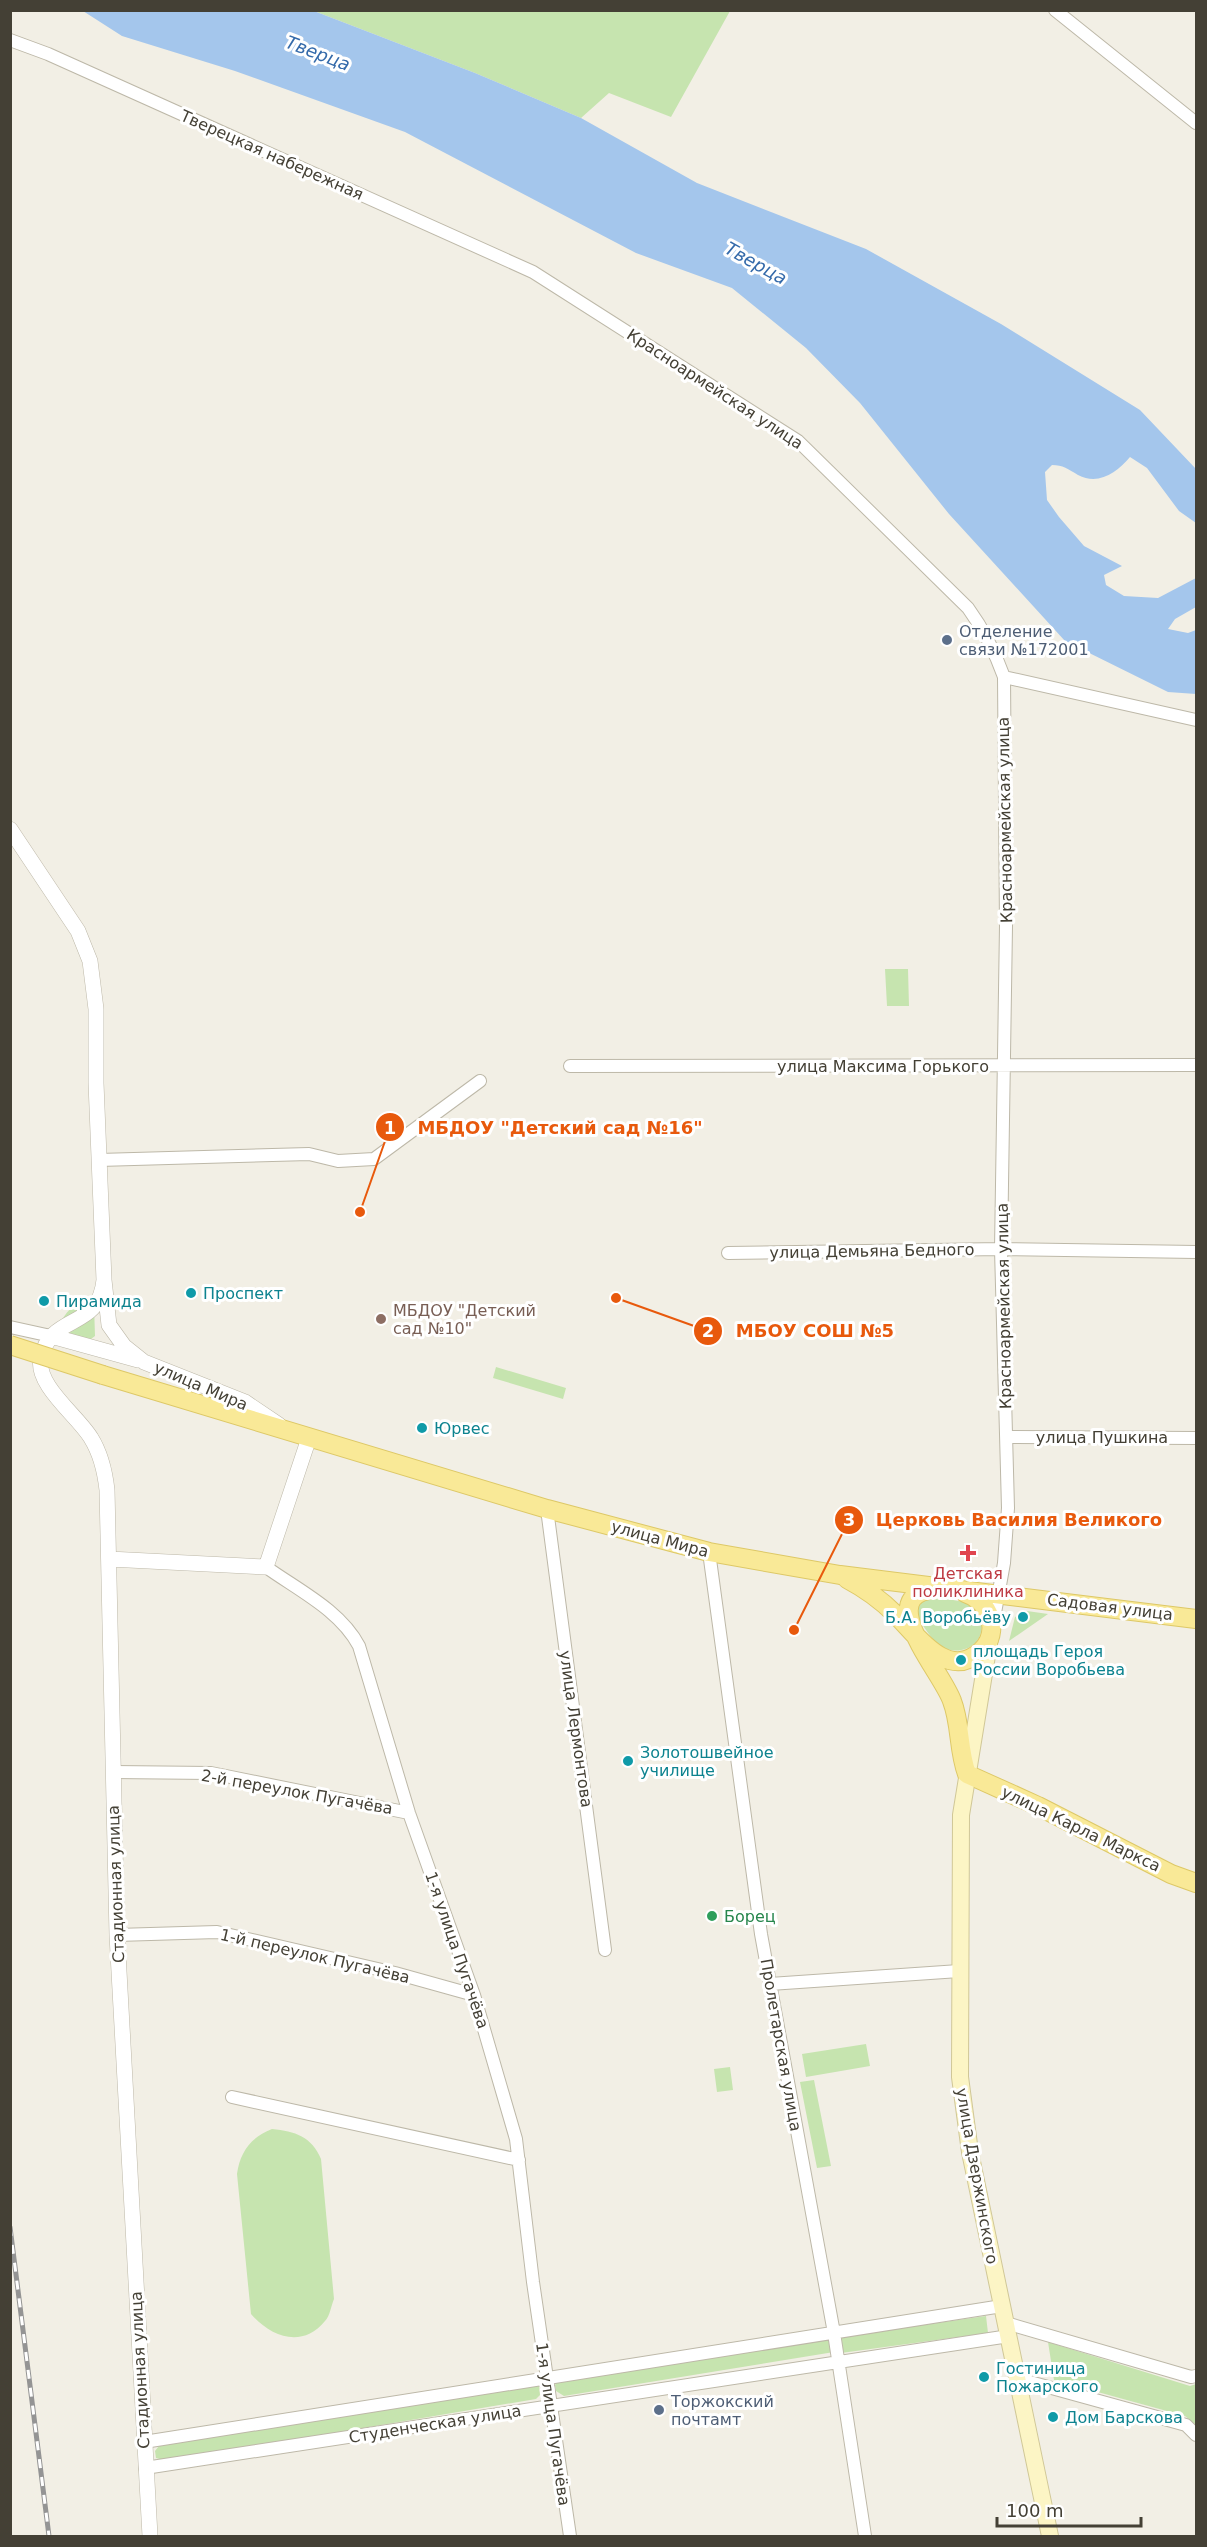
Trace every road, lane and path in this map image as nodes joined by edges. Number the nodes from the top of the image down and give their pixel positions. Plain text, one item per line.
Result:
1 (1054, 10) edge
2 (10, 40) edge
3 (1197, 123) edge
4 (533, 272) joint
5 (1004, 677) junction
6 (1197, 720) edge
7 (10, 828) edge
8 (1197, 1065) edge
9 (570, 1066) dead end
10 (1005, 1066) junction
11 (480, 1081) dead end
12 (99, 1160) junction
13 (1000, 1250) junction
14 (1197, 1252) edge
15 (728, 1253) dead end
16 (104, 1280) junction
17 (82, 1319) junction
18 (109, 1325) junction
19 (10, 1327) edge
20 (51, 1336) junction
21 (10, 1345) edge
22 (144, 1362) junction
23 (286, 1431) junction
24 (309, 1437) junction
25 (1007, 1437) junction
26 (1197, 1438) edge
27 (547, 1509) junction
28 (709, 1552) junction
29 (109, 1559) junction
30 (266, 1567) junction
31 (840, 1575) junction
32 (952, 1589) junction
33 (999, 1594) junction
34 (1197, 1618) edge
35 (991, 1634) junction
36 (917, 1638) junction
37 (113, 1772) junction
38 (967, 1774) junction
39 (409, 1813) junction
40 (1197, 1883) edge
41 (117, 1935) junction
42 (605, 1950) dead end
43 (959, 1971) junction
44 (770, 1984) junction
45 (474, 1995) junction
46 (232, 2097) dead end
47 (519, 2160) junction
48 (1006, 2322) junction
49 (834, 2333) junction
50 (839, 2362) junction
51 (1197, 2376) edge
52 (546, 2378) junction
53 (1019, 2379) junction
54 (550, 2406) junction
55 (1197, 2435) edge
56 (144, 2442) junction
57 (146, 2468) junction
58 (150, 2536) edge
59 (570, 2536) edge
60 (865, 2536) edge
61 (1050, 2536) edge

1 - 3 street
2 - 4 street, Тверецкая набережная
4 - 5 street, Красноармейская улица
5 - 6 street
5 - 10 street, Красноармейская улица
7 - 12 street
8 - 10 street, улица Максима Горького
9 - 10 street, улица Максима Горького
10 - 13 street, Красноармейская улица
11 - 12 street
12 - 16 street
13 - 14 street, улица Демьяна Бедного
13 - 15 street, улица Демьяна Бедного
13 - 25 street, Красноармейская улица
16 - 17 street
16 - 18 street
17 - 18 street
17 - 20 street
18 - 22 street, улица Мира
19 - 20 street
20 - 22 street
20 - 29 street, Стадионная улица
21 - 23 main road, bridge
22 - 23 street, улица Мира
23 - 24 main road, улица Мира
24 - 27 main road, улица Мира
24 - 30 street
25 - 26 street, улица Пушкина
25 - 33 street, Красноармейская улица
27 - 28 main road, улица Мира
27 - 42 street, улица Лермонтова
28 - 31 main road, улица Мира
28 - 44 street, Пролетарская улица
29 - 30 street
29 - 37 street, Стадионная улица
30 - 39 street, 1-я улица Пугачёва
31 - 32 main road, улица Мира
31 - 36 main road, улица Мира
32 - 33 main road, Садовая улица
32 - 35 main road
32 - 36 main road
33 - 34 main road, Садовая улица
33 - 35 street, Красноармейская улица
35 - 36 main road
35 - 38 main road, улица Дзержинского
36 - 38 main road
37 - 39 street, 2-й переулок Пугачёва
37 - 41 street, Стадионная улица
38 - 40 main road, улица Карла Маркса
38 - 43 main road, улица Дзержинского
39 - 45 street, 1-я улица Пугачёва
41 - 45 street, 1-й переулок Пугачёва
41 - 56 street, Стадионная улица
43 - 44 street
43 - 48 main road, улица Дзержинского
44 - 49 street, Пролетарская улица
45 - 47 street, 1-я улица Пугачёва
46 - 47 street
47 - 52 street, 1-я улица Пугачёва
48 - 49 street, Студенческая улица
48 - 50 street, Студенческая улица
48 - 51 street
48 - 53 main road, улица Дзержинского
49 - 50 street, Пролетарская улица
49 - 52 street, Студенческая улица
50 - 54 street, Студенческая улица
50 - 60 street, Пролетарская улица
52 - 54 street, 1-я улица Пугачёва
52 - 56 street, Студенческая улица
53 - 55 street
53 - 61 main road, улица Дзержинского
54 - 57 street, Студенческая улица
54 - 59 street, 1-я улица Пугачёва
56 - 57 street, Стадионная улица
57 - 58 street, Стадионная улица

